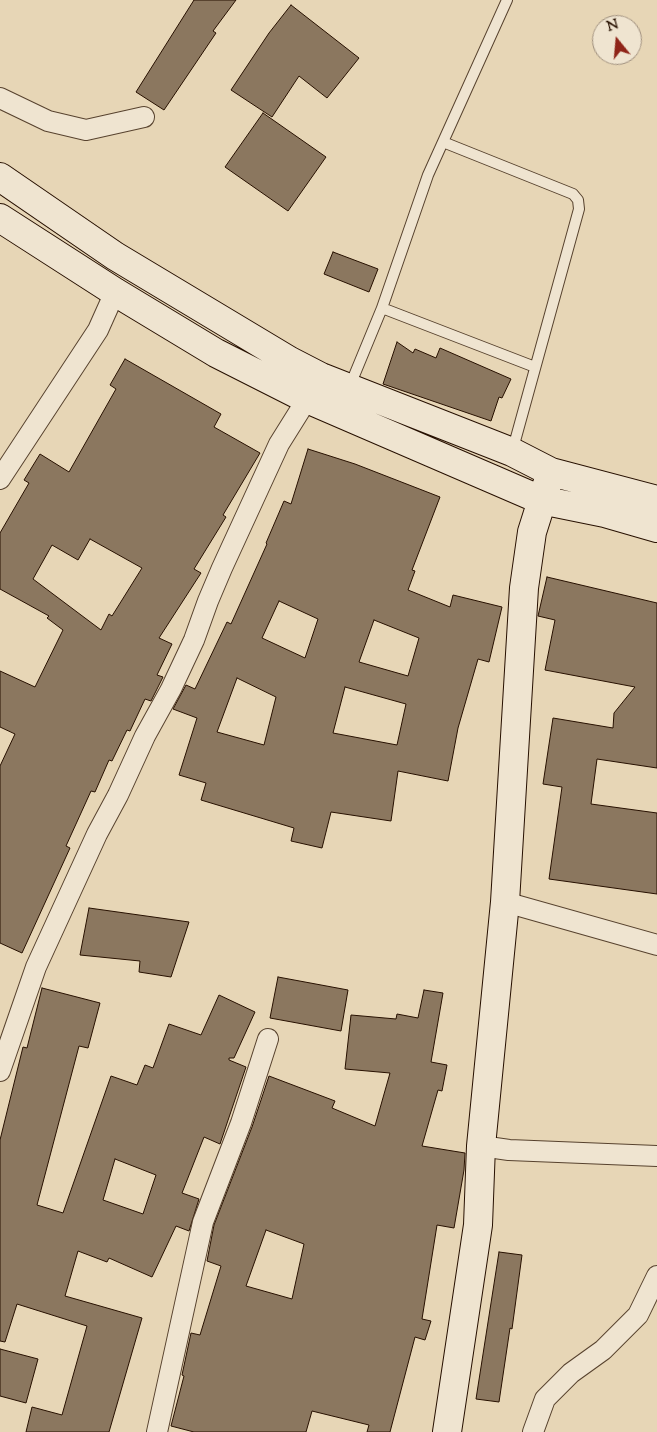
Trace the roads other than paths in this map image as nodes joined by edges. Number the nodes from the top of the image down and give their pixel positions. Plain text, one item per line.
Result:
1 (507, 0) edge
2 (0, 98) edge
3 (144, 116) dead end
4 (443, 142) junction
5 (0, 177) edge
6 (0, 218) edge
7 (115, 292) junction
8 (382, 308) junction
9 (535, 368) junction
10 (314, 388) junction
11 (349, 388) junction
12 (512, 452) junction
13 (551, 472) junction
14 (0, 479) edge
15 (541, 500) junction
16 (657, 500) edge
17 (657, 528) edge
18 (505, 902) junction
19 (655, 949) edge
20 (268, 1040) dead end
21 (0, 1071) edge
22 (481, 1146) junction
23 (657, 1156) edge
24 (657, 1276) edge
25 (157, 1432) edge
26 (447, 1432) edge
27 (533, 1432) edge

1 - 4 lane
2 - 3 street
4 - 8 lane
4 - 9 lane
5 - 10 main road
6 - 7 main road
7 - 10 main road
7 - 14 street
8 - 9 lane
8 - 11 lane
9 - 12 lane
10 - 11 main road
10 - 15 main road
10 - 21 street
11 - 12 main road
12 - 13 main road
13 - 15 main road
13 - 16 main road
15 - 17 main road
15 - 18 main road
18 - 19 street
18 - 22 main road
20 - 25 street
22 - 23 street
22 - 26 main road
24 - 27 street

